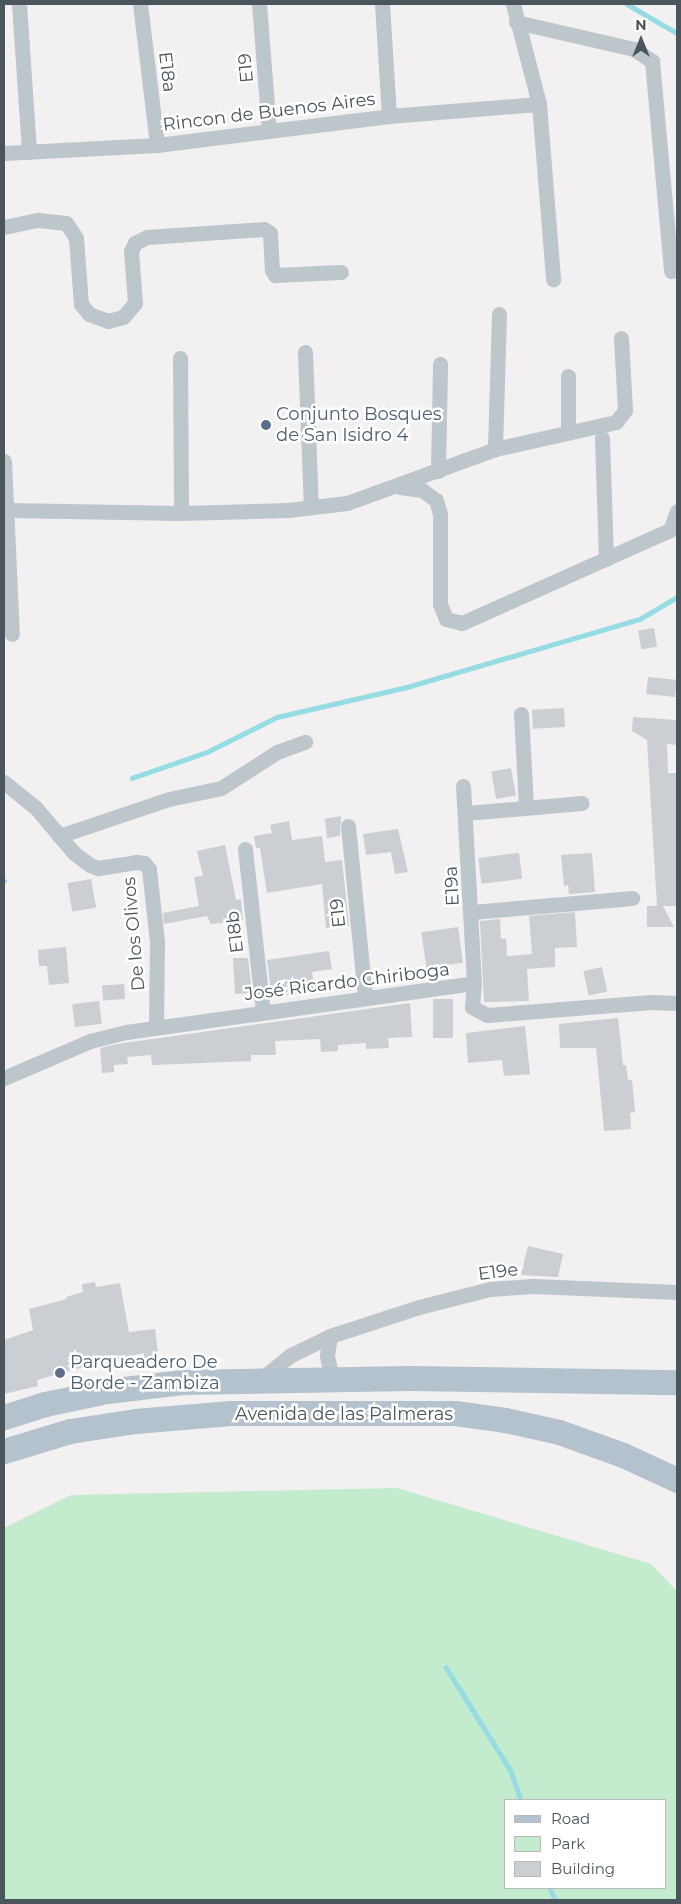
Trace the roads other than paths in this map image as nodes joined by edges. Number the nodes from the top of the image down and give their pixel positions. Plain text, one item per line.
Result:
1 (19, 4) edge
2 (140, 4) edge
3 (259, 4) edge
4 (382, 4) edge
5 (513, 4) edge
6 (516, 22) junction
7 (539, 104) junction
8 (389, 116) junction
9 (269, 130) junction
10 (157, 145) junction
11 (29, 152) junction
12 (4, 153) edge
13 (4, 227) edge
14 (672, 271) dead end
15 (340, 272) dead end
16 (553, 279) dead end
17 (499, 314) dead end
18 (621, 338) dead end
19 (305, 352) dead end
20 (180, 358) dead end
21 (440, 364) dead end
22 (568, 376) dead end
23 (568, 432) junction
24 (602, 438) dead end
25 (495, 449) junction
26 (4, 461) edge
27 (438, 470) junction
28 (396, 486) junction
29 (311, 507) junction
30 (8, 510) junction
31 (677, 511) edge
32 (181, 513) junction
33 (606, 559) junction
34 (12, 634) dead end
35 (521, 714) dead end
36 (305, 742) dead end
37 (4, 782) edge
38 (463, 786) dead end
39 (582, 803) dead end
40 (526, 807) junction
41 (466, 813) junction
42 (348, 826) dead end
43 (59, 836) junction
44 (245, 849) dead end
45 (632, 898) dead end
46 (472, 912) junction
47 (474, 983) junction
48 (365, 997) junction
49 (677, 1004) edge
50 (264, 1011) junction
51 (156, 1027) junction
52 (4, 1078) edge
53 (677, 1292) edge
54 (330, 1336) junction
55 (332, 1378) junction
56 (261, 1379) junction
57 (677, 1382) edge
58 (4, 1417) edge
59 (4, 1451) edge
60 (677, 1480) edge

1 - 11 street
2 - 10 street, E18a
3 - 9 street, E19
4 - 8 street
5 - 6 street
6 - 7 street
6 - 14 street
7 - 8 street, Rincon de Buenos Aires
7 - 16 street
8 - 9 street, Rincon de Buenos Aires
9 - 10 street, Rincon de Buenos Aires
10 - 11 street, Rincon de Buenos Aires
11 - 12 street, Rincon de Buenos Aires
13 - 15 street
17 - 25 street
18 - 23 street
19 - 29 street
20 - 32 street
21 - 27 street
22 - 23 street
23 - 25 street
24 - 33 street
25 - 27 street
26 - 30 street
27 - 28 street
28 - 29 street
28 - 33 street
29 - 32 street
30 - 32 street
30 - 34 street
31 - 33 street
35 - 40 street
36 - 43 street
37 - 43 street, De los Olivos
38 - 41 street, E19a
39 - 40 street
40 - 41 street
41 - 46 street, E19a
42 - 48 street, E19
43 - 51 street, De los Olivos
44 - 50 street, E18b
45 - 46 street
46 - 47 street, E19a
47 - 48 street, José Ricardo Chiriboga
47 - 49 street, José Ricardo Chiriboga
48 - 50 street, José Ricardo Chiriboga
50 - 51 street, José Ricardo Chiriboga
51 - 52 street, José Ricardo Chiriboga
53 - 54 street, E19e
54 - 55 street
54 - 56 street, E19e
55 - 56 main road, Avenida de las Palmeras
55 - 57 main road, Avenida de las Palmeras
56 - 58 main road, Avenida de las Palmeras
59 - 60 main road, Avenida de las Palmeras

